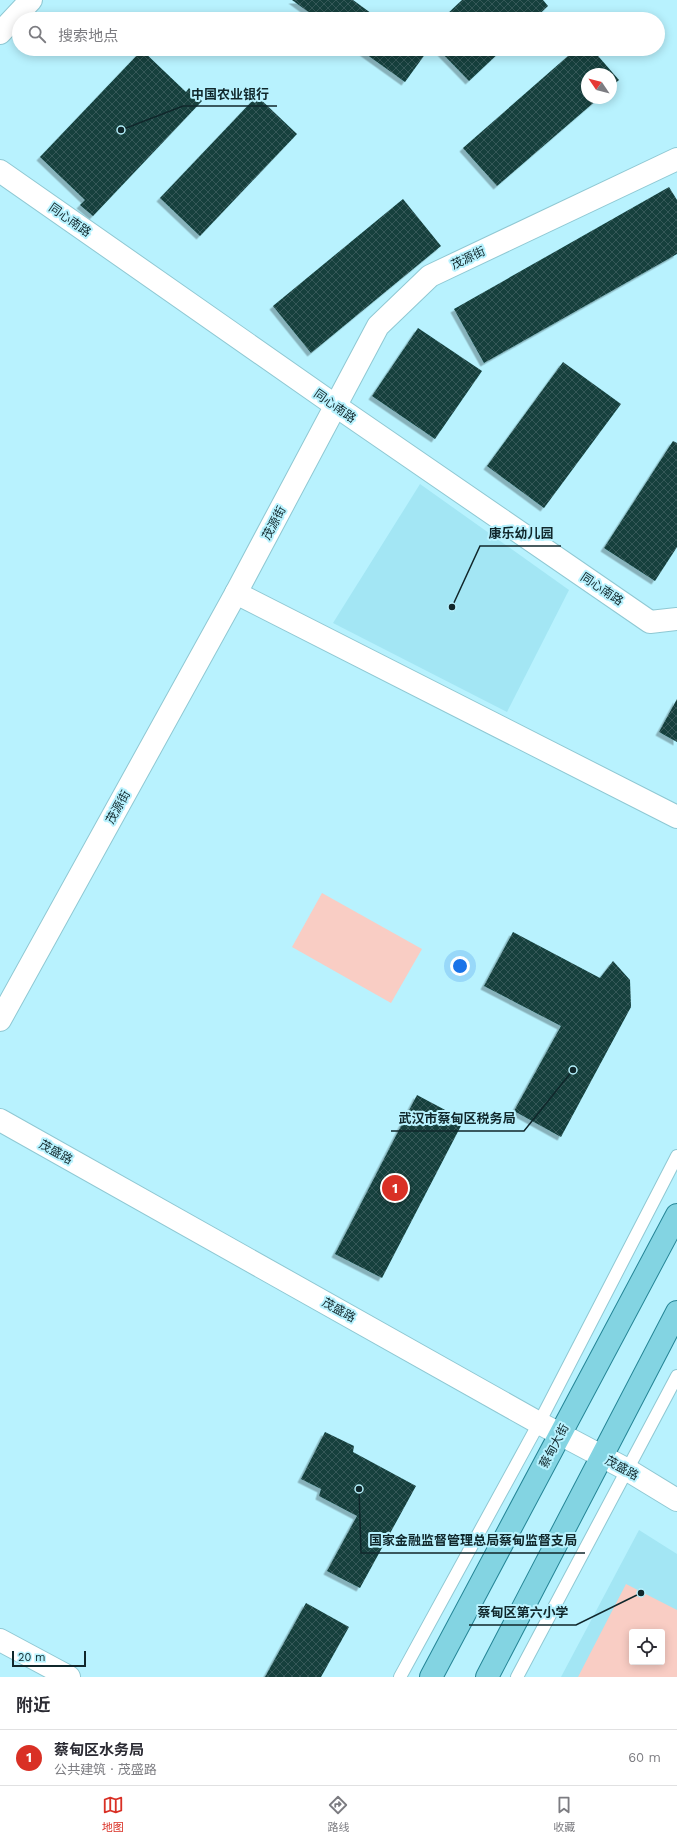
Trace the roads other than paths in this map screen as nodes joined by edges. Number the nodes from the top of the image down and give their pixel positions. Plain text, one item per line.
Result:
1 (31, 0) edge
2 (20, 12) edge
3 (12, 20) edge
4 (0, 33) edge
5 (677, 159) edge
6 (0, 171) edge
7 (336, 406) junction
8 (236, 593) junction
9 (677, 619) edge
10 (677, 817) edge
11 (0, 1020) edge
12 (0, 1120) edge
13 (677, 1156) edge
14 (677, 1215) edge
15 (677, 1312) edge
16 (677, 1376) edge
17 (539, 1423) junction
18 (561, 1434) junction
19 (602, 1457) junction
20 (626, 1469) junction
21 (677, 1500) edge
22 (0, 1640) edge
23 (69, 1677) edge
24 (400, 1677) edge
25 (431, 1677) edge
26 (487, 1677) edge
27 (517, 1677) edge

1 - 2 street
3 - 4 street
5 - 7 street, 茂源街
6 - 7 street, 同心南路
7 - 8 street, 茂源街
7 - 9 street, 同心南路
8 - 10 street
8 - 11 street, 茂源街
12 - 17 street, 茂盛路
13 - 17 lane
14 - 18 main road, 蔡甸大街
15 - 19 main road
16 - 20 lane
17 - 18 street, 茂盛路
17 - 24 lane
18 - 19 street, 茂盛路
18 - 25 main road, 蔡甸大街
19 - 20 street, 茂盛路
19 - 26 main road
20 - 21 street, 茂盛路
20 - 27 lane
22 - 23 street

